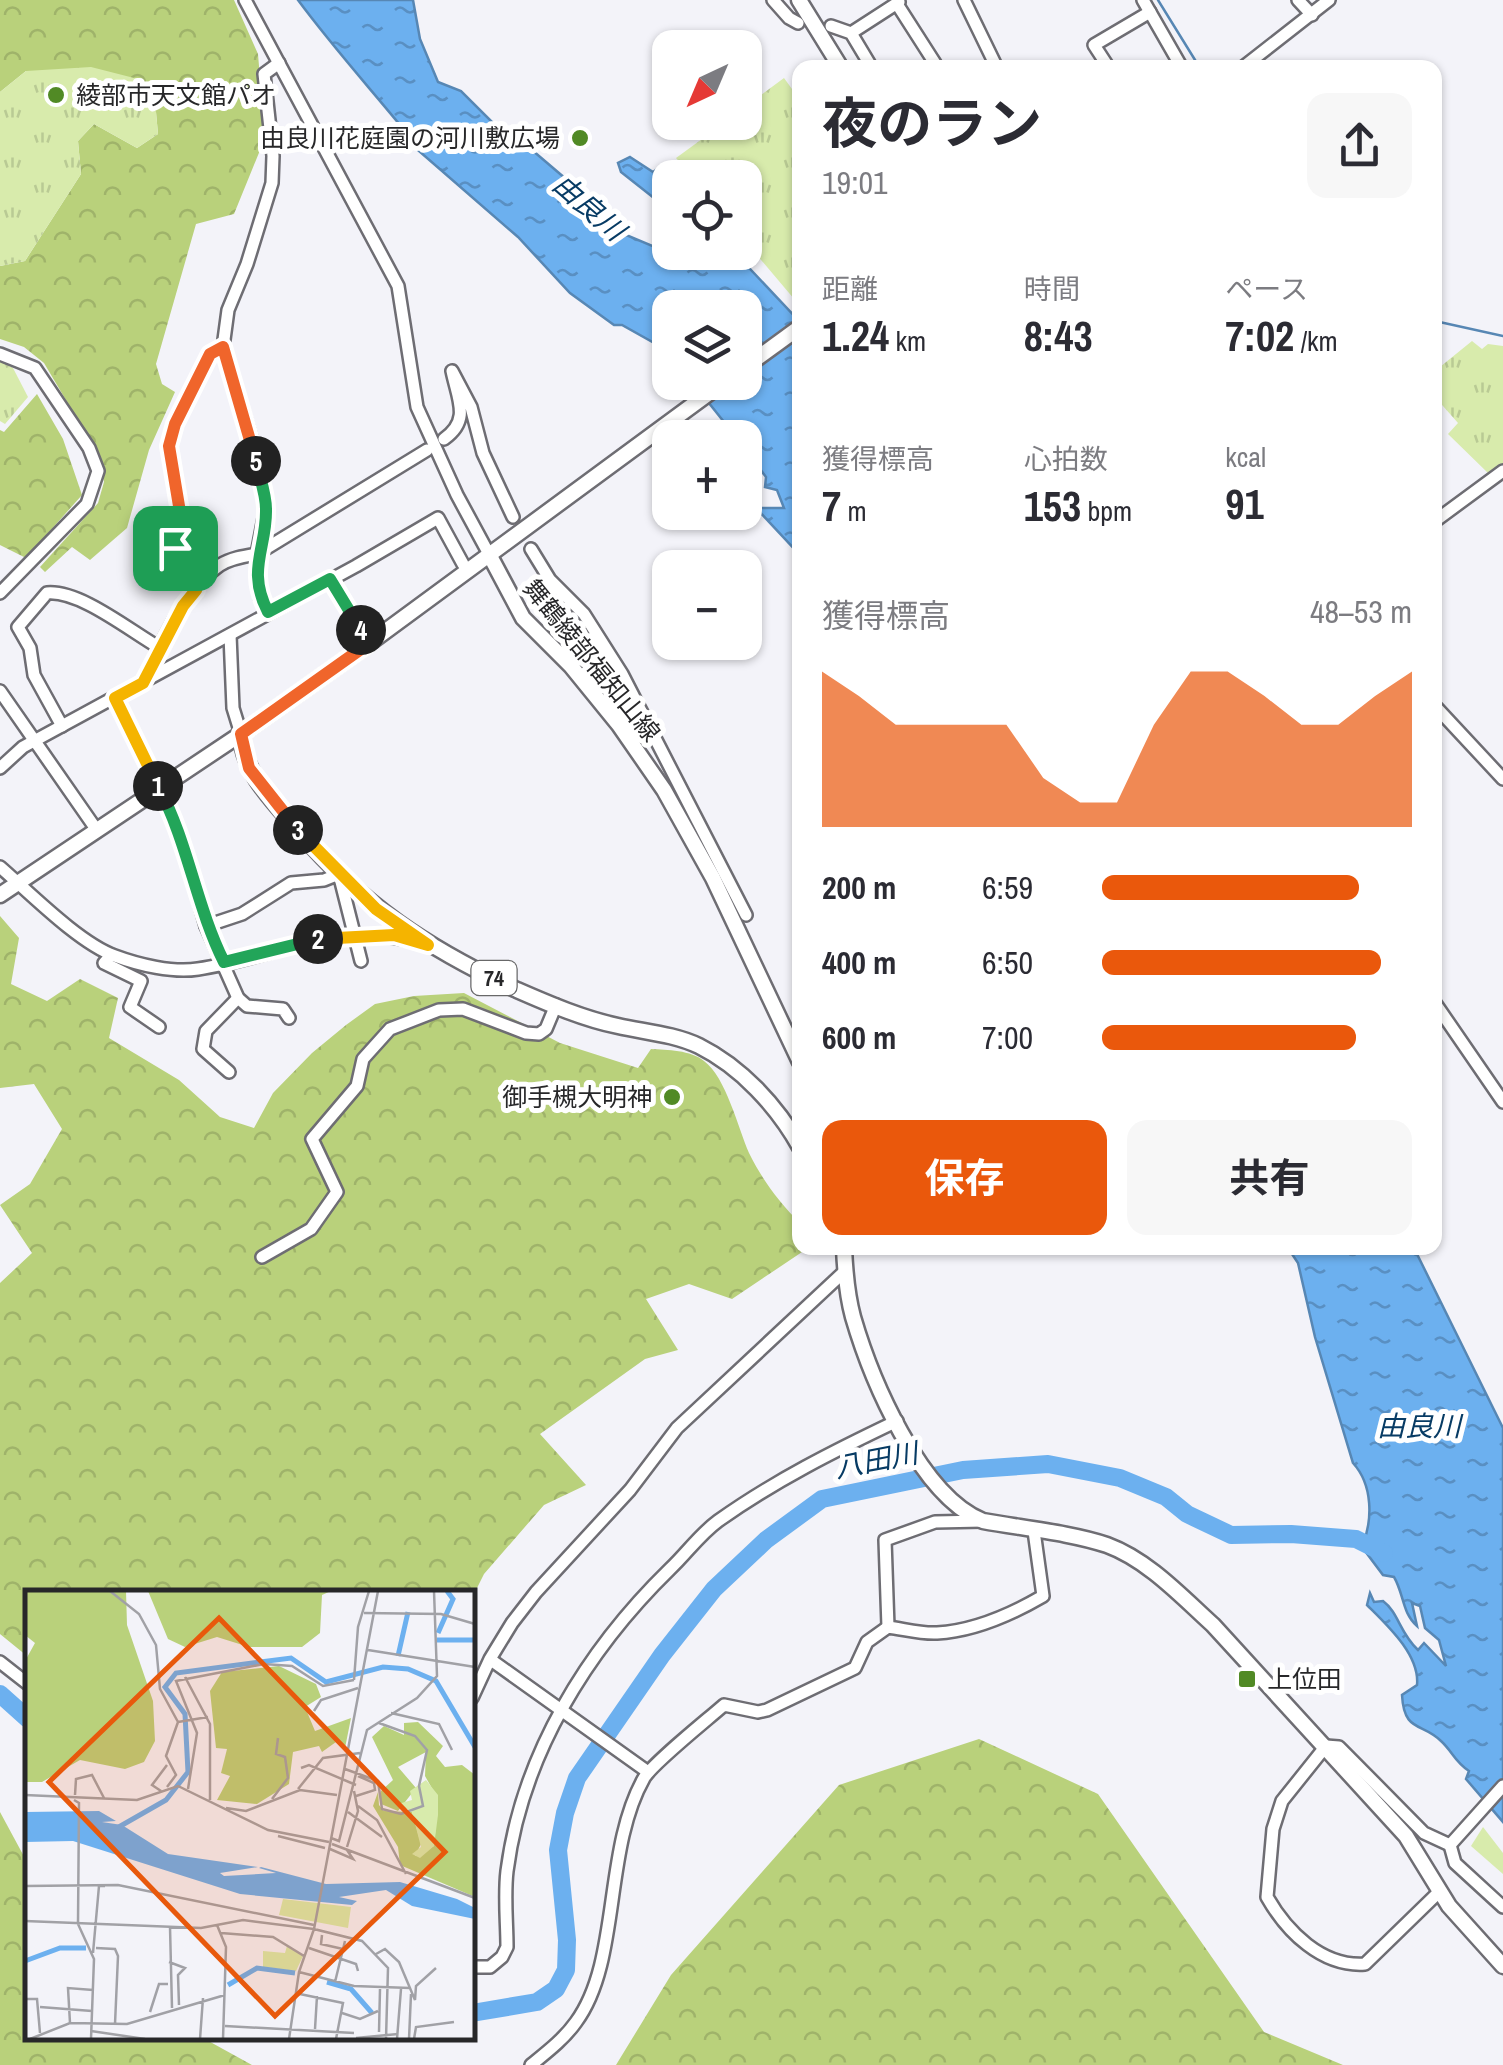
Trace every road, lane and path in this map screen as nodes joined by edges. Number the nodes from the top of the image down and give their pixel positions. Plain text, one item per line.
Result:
1 (245, 0) edge
2 (774, 0) edge
3 (799, 0) edge
4 (964, 0) edge
5 (1143, 0) edge
6 (1298, 0) edge
7 (1329, 0) edge
8 (900, 2) edge
9 (1150, 12) junction
10 (1312, 15) junction
11 (798, 22) dead end
12 (830, 26) dead end
13 (850, 33) junction
14 (836, 60) edge
15 (867, 60) edge
16 (933, 60) edge
17 (994, 60) edge
18 (1104, 60) edge
19 (1177, 60) edge
20 (1253, 60) edge
21 (279, 63) junction
22 (792, 332) edge
23 (223, 347) junction
24 (0, 354) edge
25 (762, 354) edge
26 (699, 400) edge
27 (444, 439) dead end
28 (428, 450) dead end
29 (1503, 471) edge
30 (1442, 516) edge
31 (513, 517) dead end
32 (531, 549) dead end
33 (257, 554) junction
34 (490, 556) junction
35 (463, 564) dead end
36 (330, 579) junction
37 (196, 590) junction
38 (0, 593) edge
39 (268, 612) junction
40 (230, 635) junction
41 (600, 638) junction
42 (368, 644) junction
43 (160, 648) junction
44 (143, 683) junction
45 (0, 691) edge
46 (115, 698) junction
47 (1442, 714) edge
48 (619, 725) junction
49 (62, 726) junction
50 (241, 734) junction
51 (36, 741) junction
52 (0, 768) edge
53 (1503, 779) edge
54 (159, 788) junction
55 (96, 829) junction
56 (0, 868) edge
57 (339, 874) junction
58 (18, 883) junction
59 (0, 895) edge
60 (746, 915) dead end
61 (206, 926) junction
62 (354, 936) junction
63 (428, 945) junction
64 (111, 955) junction
65 (361, 961) dead end
66 (224, 962) junction
67 (238, 998) junction
68 (556, 1005) junction
69 (1442, 1013) edge
70 (289, 1018) dead end
71 (160, 1027) dead end
72 (792, 1045) edge
73 (228, 1072) dead end
74 (1503, 1102) edge
75 (792, 1136) edge
76 (844, 1255) edge
77 (262, 1257) dead end
78 (845, 1271) junction
79 (897, 1420) junction
80 (977, 1518) junction
81 (1034, 1530) junction
82 (888, 1627) junction
83 (491, 1660) junction
84 (0, 1662) edge
85 (25, 1682) edge
86 (475, 1692) edge
87 (562, 1711) junction
88 (1326, 1746) junction
89 (648, 1772) junction
90 (1503, 1786) edge
91 (1454, 1840) junction
92 (1440, 1891) junction
93 (1503, 1906) edge
94 (1499, 1954) edge
95 (475, 1967) edge
96 (532, 2065) edge

1 - 21 street
2 - 11 street
3 - 14 main road
4 - 17 street
5 - 9 street
6 - 10 street
7 - 10 street
8 - 13 street
8 - 16 street
9 - 18 street
9 - 19 street
10 - 20 street
12 - 13 street
13 - 15 street
21 - 23 street
21 - 34 street
22 - 25 main road
23 - 33 street
23 - 37 street
24 - 38 street
26 - 34 main road
27 - 31 street
28 - 33 street
29 - 30 street
32 - 41 street
33 - 37 street
33 - 39 street
34 - 42 main road
34 - 48 main road, 舞鶴綾部福知山線
35 - 36 street
36 - 39 street
36 - 42 street
37 - 43 street
39 - 40 street
40 - 44 street
40 - 50 street
41 - 48 street
41 - 60 street
42 - 50 main road
43 - 44 street
43 - 49 street
44 - 46 street
45 - 51 street
46 - 49 street
46 - 54 street
47 - 53 street
48 - 72 main road, 舞鶴綾部福知山線
49 - 51 street
50 - 54 main road
50 - 57 main road, 74
51 - 52 street
51 - 55 street
54 - 55 main road
54 - 61 street
55 - 58 main road
56 - 58 street
57 - 61 street
57 - 62 street
57 - 63 main road, 74
58 - 59 main road
58 - 64 street
61 - 66 street
62 - 63 street
62 - 65 street
62 - 66 street
63 - 68 main road, 74
64 - 66 street
64 - 71 street
66 - 67 street
67 - 70 street
67 - 73 street
68 - 75 main road, 74
68 - 77 street
69 - 74 street
76 - 78 main road
78 - 79 main road
78 - 83 street
79 - 80 main road
79 - 87 street
80 - 81 main road
80 - 82 street
81 - 82 street
81 - 88 main road
82 - 89 street
83 - 86 street
83 - 87 street
84 - 85 street
87 - 89 street
87 - 95 street
88 - 91 street
88 - 92 main road
88 - 92 street
89 - 96 street
90 - 91 street
91 - 93 street
92 - 94 main road

